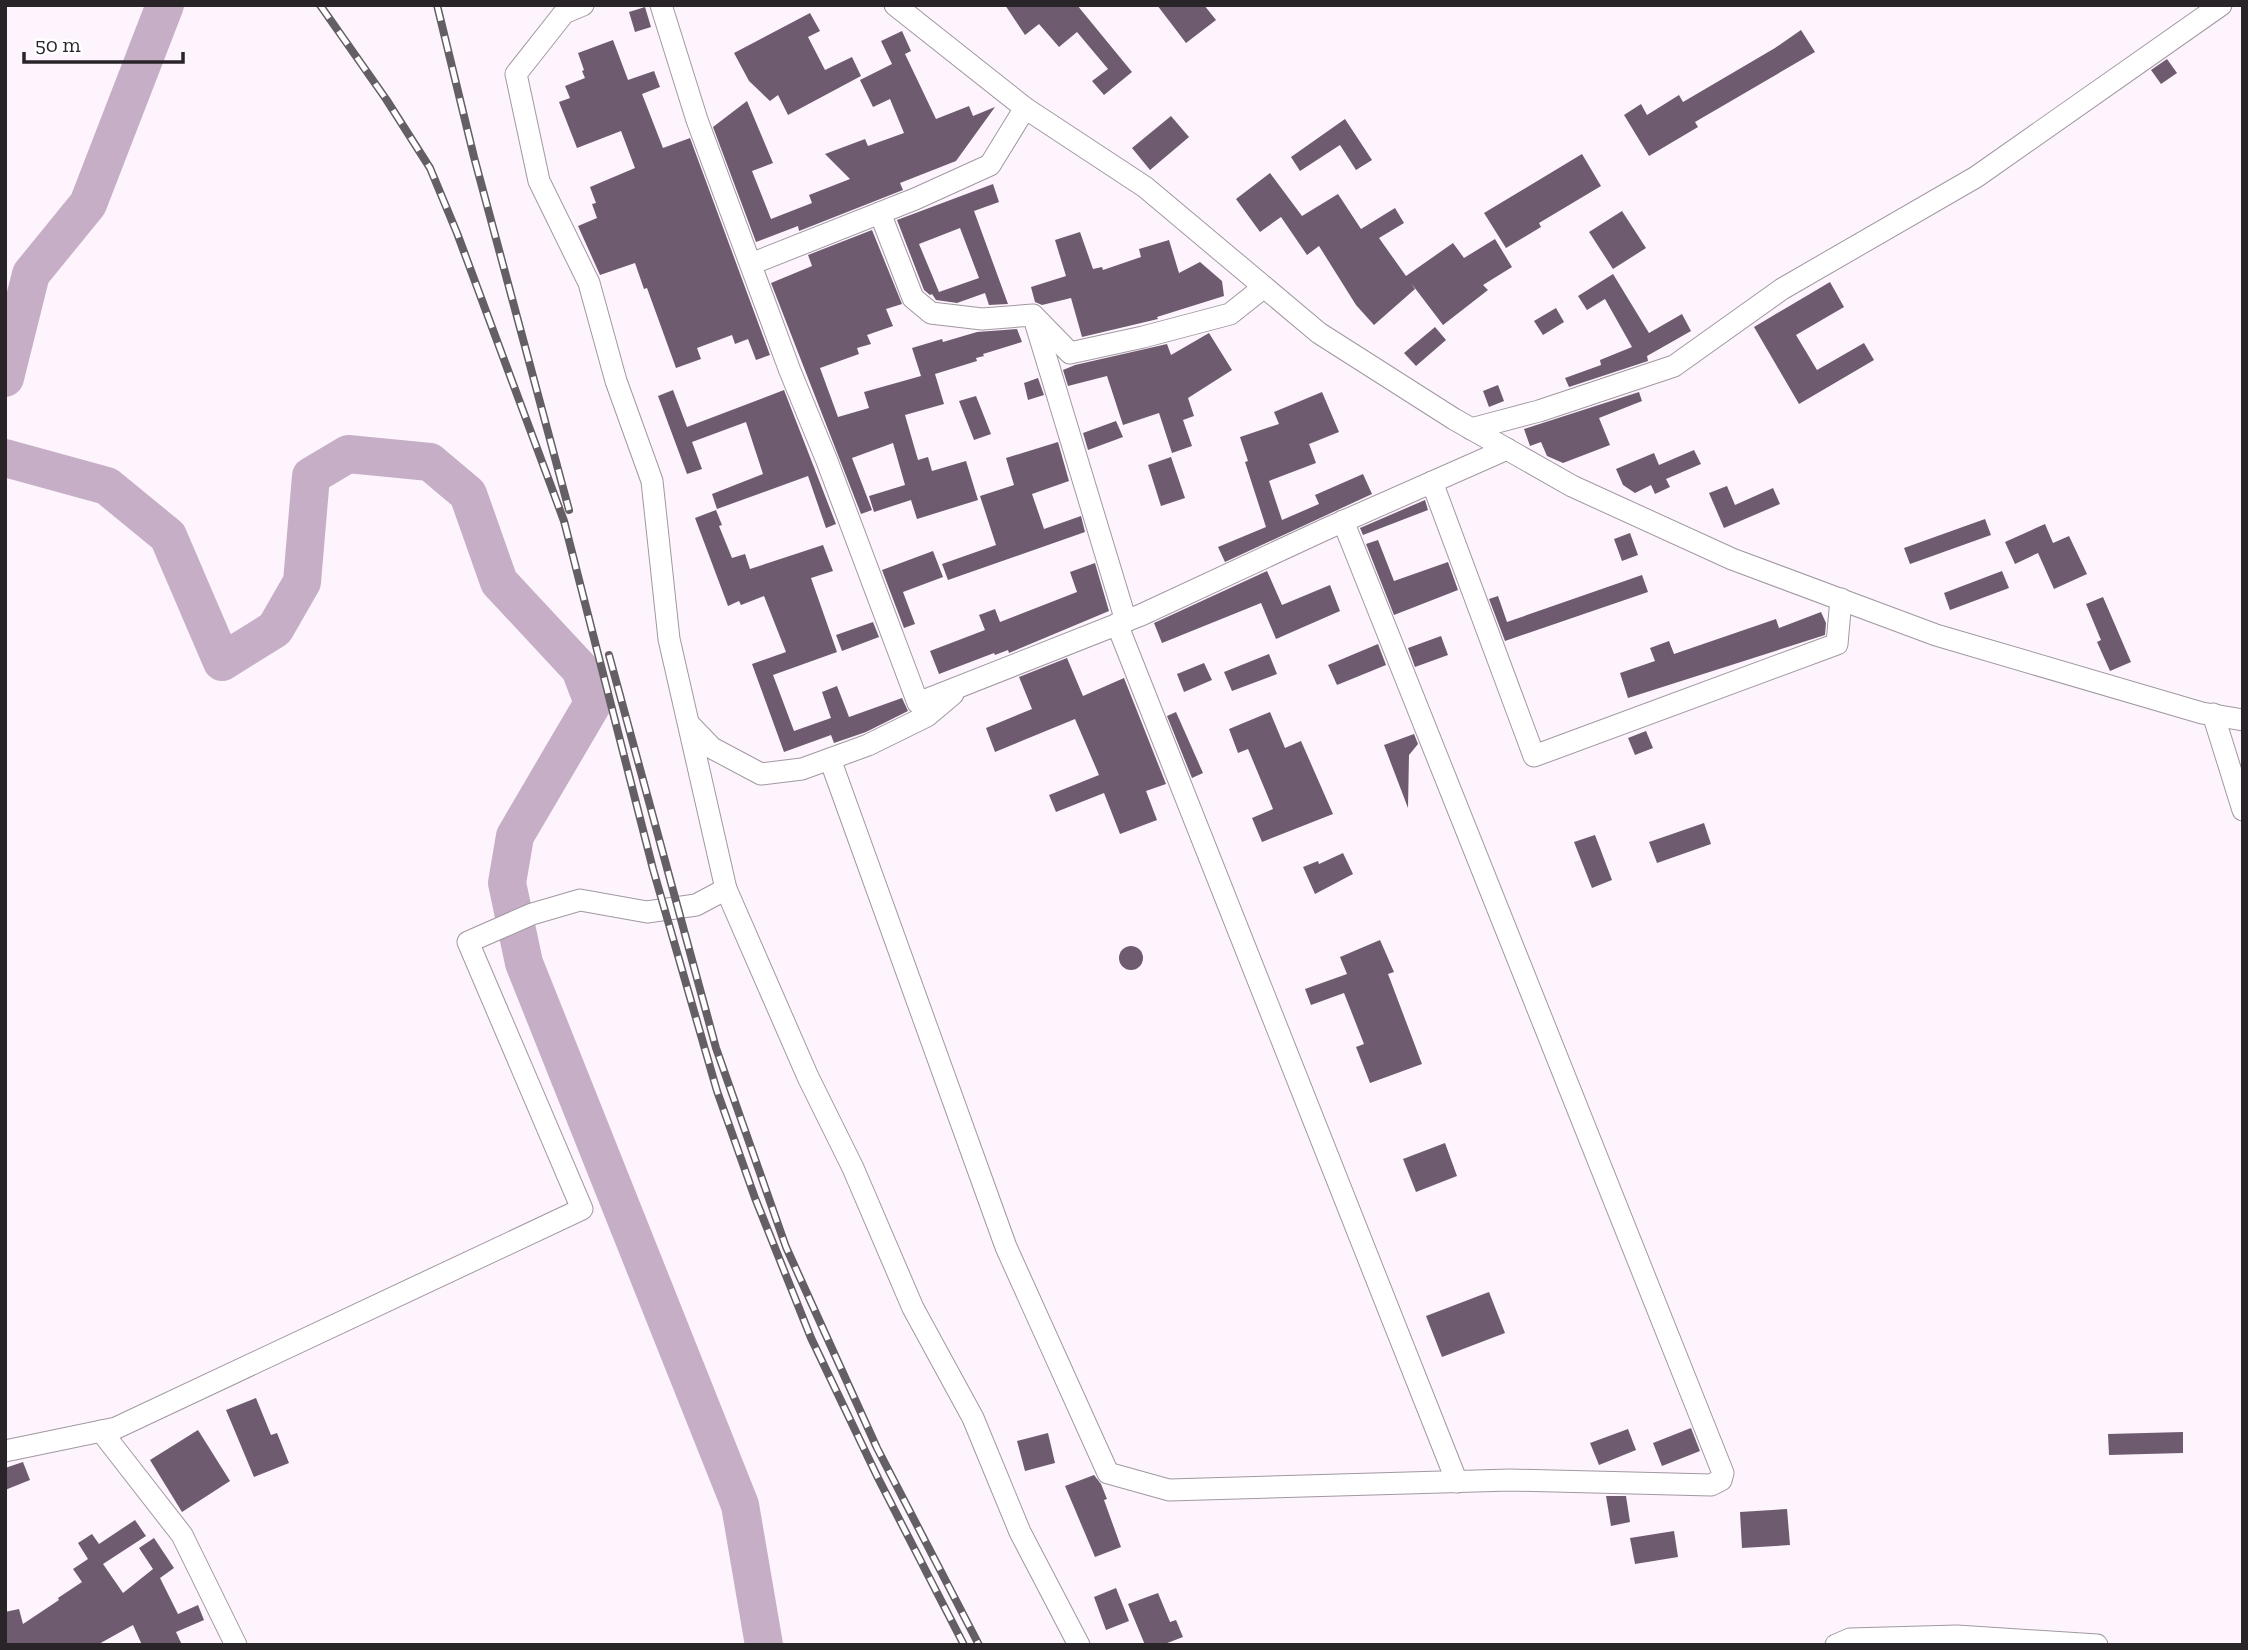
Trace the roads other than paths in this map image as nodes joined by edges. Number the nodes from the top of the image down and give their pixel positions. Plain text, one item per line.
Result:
1 (583, 5) edge
2 (661, 5) edge
3 (2221, 5) edge
4 (898, 6) edge
5 (1025, 108) junction
6 (880, 213) junction
7 (751, 264) junction
8 (1264, 288) junction
9 (1033, 314) junction
10 (1471, 429) junction
11 (1507, 449) junction
12 (1432, 482) junction
13 (1343, 521) junction
14 (1841, 599) junction
15 (1121, 623) junction
16 (962, 685) junction
17 (2213, 714) junction
18 (2243, 720) edge
19 (687, 722) junction
20 (830, 759) junction
21 (2243, 810) edge
22 (726, 889) junction
23 (102, 1430) junction
24 (5, 1451) edge
25 (1457, 1482) junction
26 (236, 1645) edge
27 (1079, 1645) edge
28 (1836, 1645) edge
29 (2097, 1645) edge

1 - 19 street
2 - 7 street
3 - 10 street
4 - 5 street
5 - 6 street
5 - 8 street
6 - 7 street
6 - 9 street
7 - 16 street
8 - 9 street
8 - 10 street
9 - 15 street
10 - 11 street
11 - 12 street
11 - 14 street
12 - 13 street
12 - 14 street
13 - 15 street
13 - 25 street
14 - 17 street
15 - 16 street
15 - 25 street
16 - 20 street
17 - 18 street
17 - 21 street
19 - 20 street
19 - 22 street
20 - 25 street
22 - 23 street
22 - 27 street
23 - 24 street
23 - 26 street
28 - 29 street

